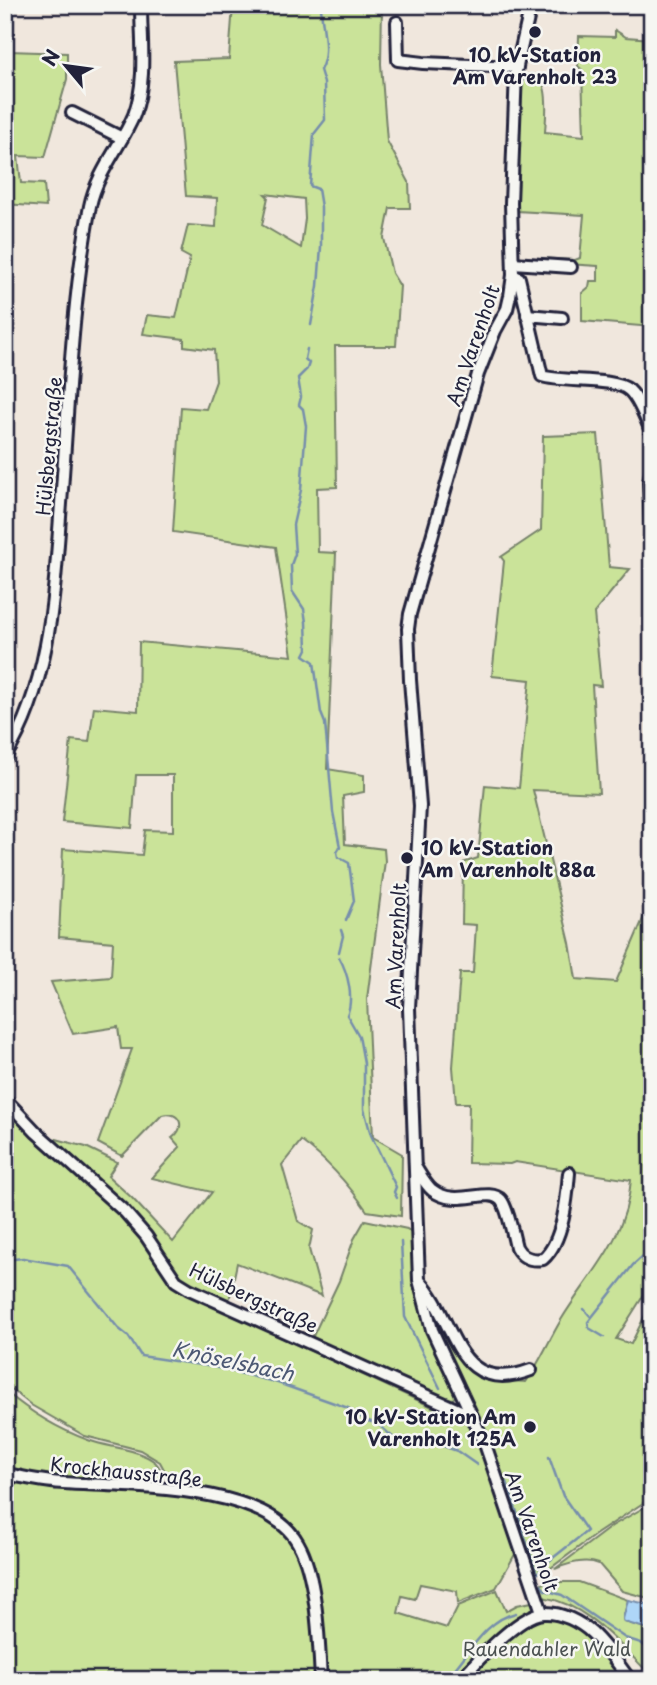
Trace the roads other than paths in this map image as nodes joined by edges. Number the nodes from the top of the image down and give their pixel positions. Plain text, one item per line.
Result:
1 (141, 5) edge
2 (531, 5) edge
3 (397, 22) dead end
4 (517, 66) junction
5 (72, 113) dead end
6 (122, 138) junction
7 (571, 267) dead end
8 (513, 269) junction
9 (527, 314) junction
10 (562, 318) dead end
11 (652, 434) edge
12 (652, 469) edge
13 (652, 547) edge
14 (5, 757) edge
15 (5, 1099) edge
16 (416, 1168) junction
17 (569, 1173) dead end
18 (419, 1280) junction
19 (531, 1370) dead end
20 (470, 1413) junction
21 (5, 1474) edge
22 (542, 1612) junction
23 (321, 1680) edge
24 (460, 1680) edge
25 (630, 1680) edge

1 - 6 street, Hülsbergstraße
2 - 4 street, Am Varenholt
3 - 4 street
4 - 8 street, Am Varenholt
5 - 6 street
6 - 14 street, Hülsbergstraße
7 - 8 street, Am Varenholt
8 - 9 street, Am Varenholt
8 - 16 street, Am Varenholt
9 - 10 street
9 - 11 street, Am Varenholt
12 - 13 street
15 - 20 street, Hülsbergstraße
16 - 17 street
16 - 18 street, Am Varenholt
18 - 19 street
18 - 20 street, Am Varenholt
20 - 22 street, Am Varenholt
21 - 23 street, Krockhausstraße
22 - 24 street
22 - 25 street

